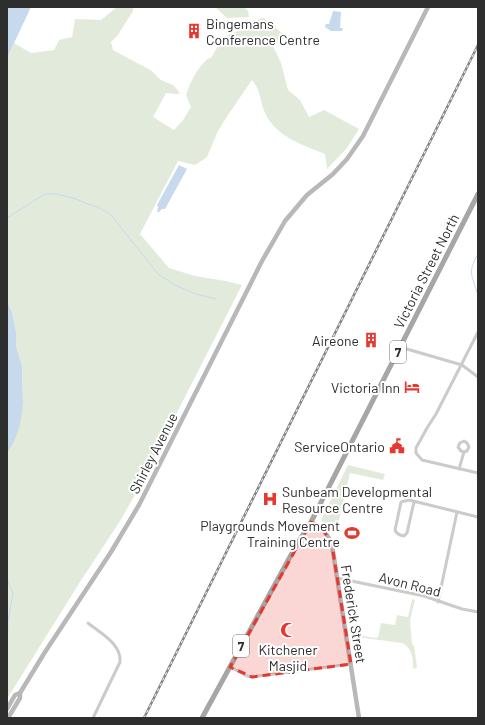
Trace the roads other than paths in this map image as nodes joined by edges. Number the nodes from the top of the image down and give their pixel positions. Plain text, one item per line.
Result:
1 (428, 7) edge
2 (478, 194) edge
3 (478, 332) edge
4 (400, 348) junction
5 (462, 365) junction
6 (478, 377) edge
7 (464, 452) dead end
8 (459, 469) junction
9 (478, 473) edge
10 (414, 502) junction
11 (457, 512) junction
12 (478, 517) edge
13 (311, 522) junction
14 (337, 578) junction
15 (438, 602) junction
16 (478, 612) edge
17 (88, 623) dead end
18 (351, 664) junction
19 (230, 667) junction
20 (20, 693) junction
21 (7, 709) edge
22 (8, 718) edge
23 (92, 718) edge
24 (202, 718) edge
25 (359, 718) edge

1 - 20 main road, Shirley Avenue
2 - 4 main road, Victoria Street North / 7
3 - 5 street
4 - 5 street
4 - 13 main road, Victoria Street North / 7
5 - 6 street
5 - 8 street
7 - 8 street
8 - 9 street
10 - 10 street
10 - 11 street
11 - 12 street
11 - 15 street
13 - 14 main road, Frederick Street
13 - 19 main road, Victoria Street North / 7
14 - 15 street, Avon Road
14 - 18 main road, Frederick Street
15 - 16 street, Avon Road
17 - 23 street
18 - 19 street
18 - 25 main road, Frederick Street
19 - 24 main road, Victoria Street North / 7
20 - 21 main road, Shirley Avenue
20 - 22 main road, Shirley Avenue

